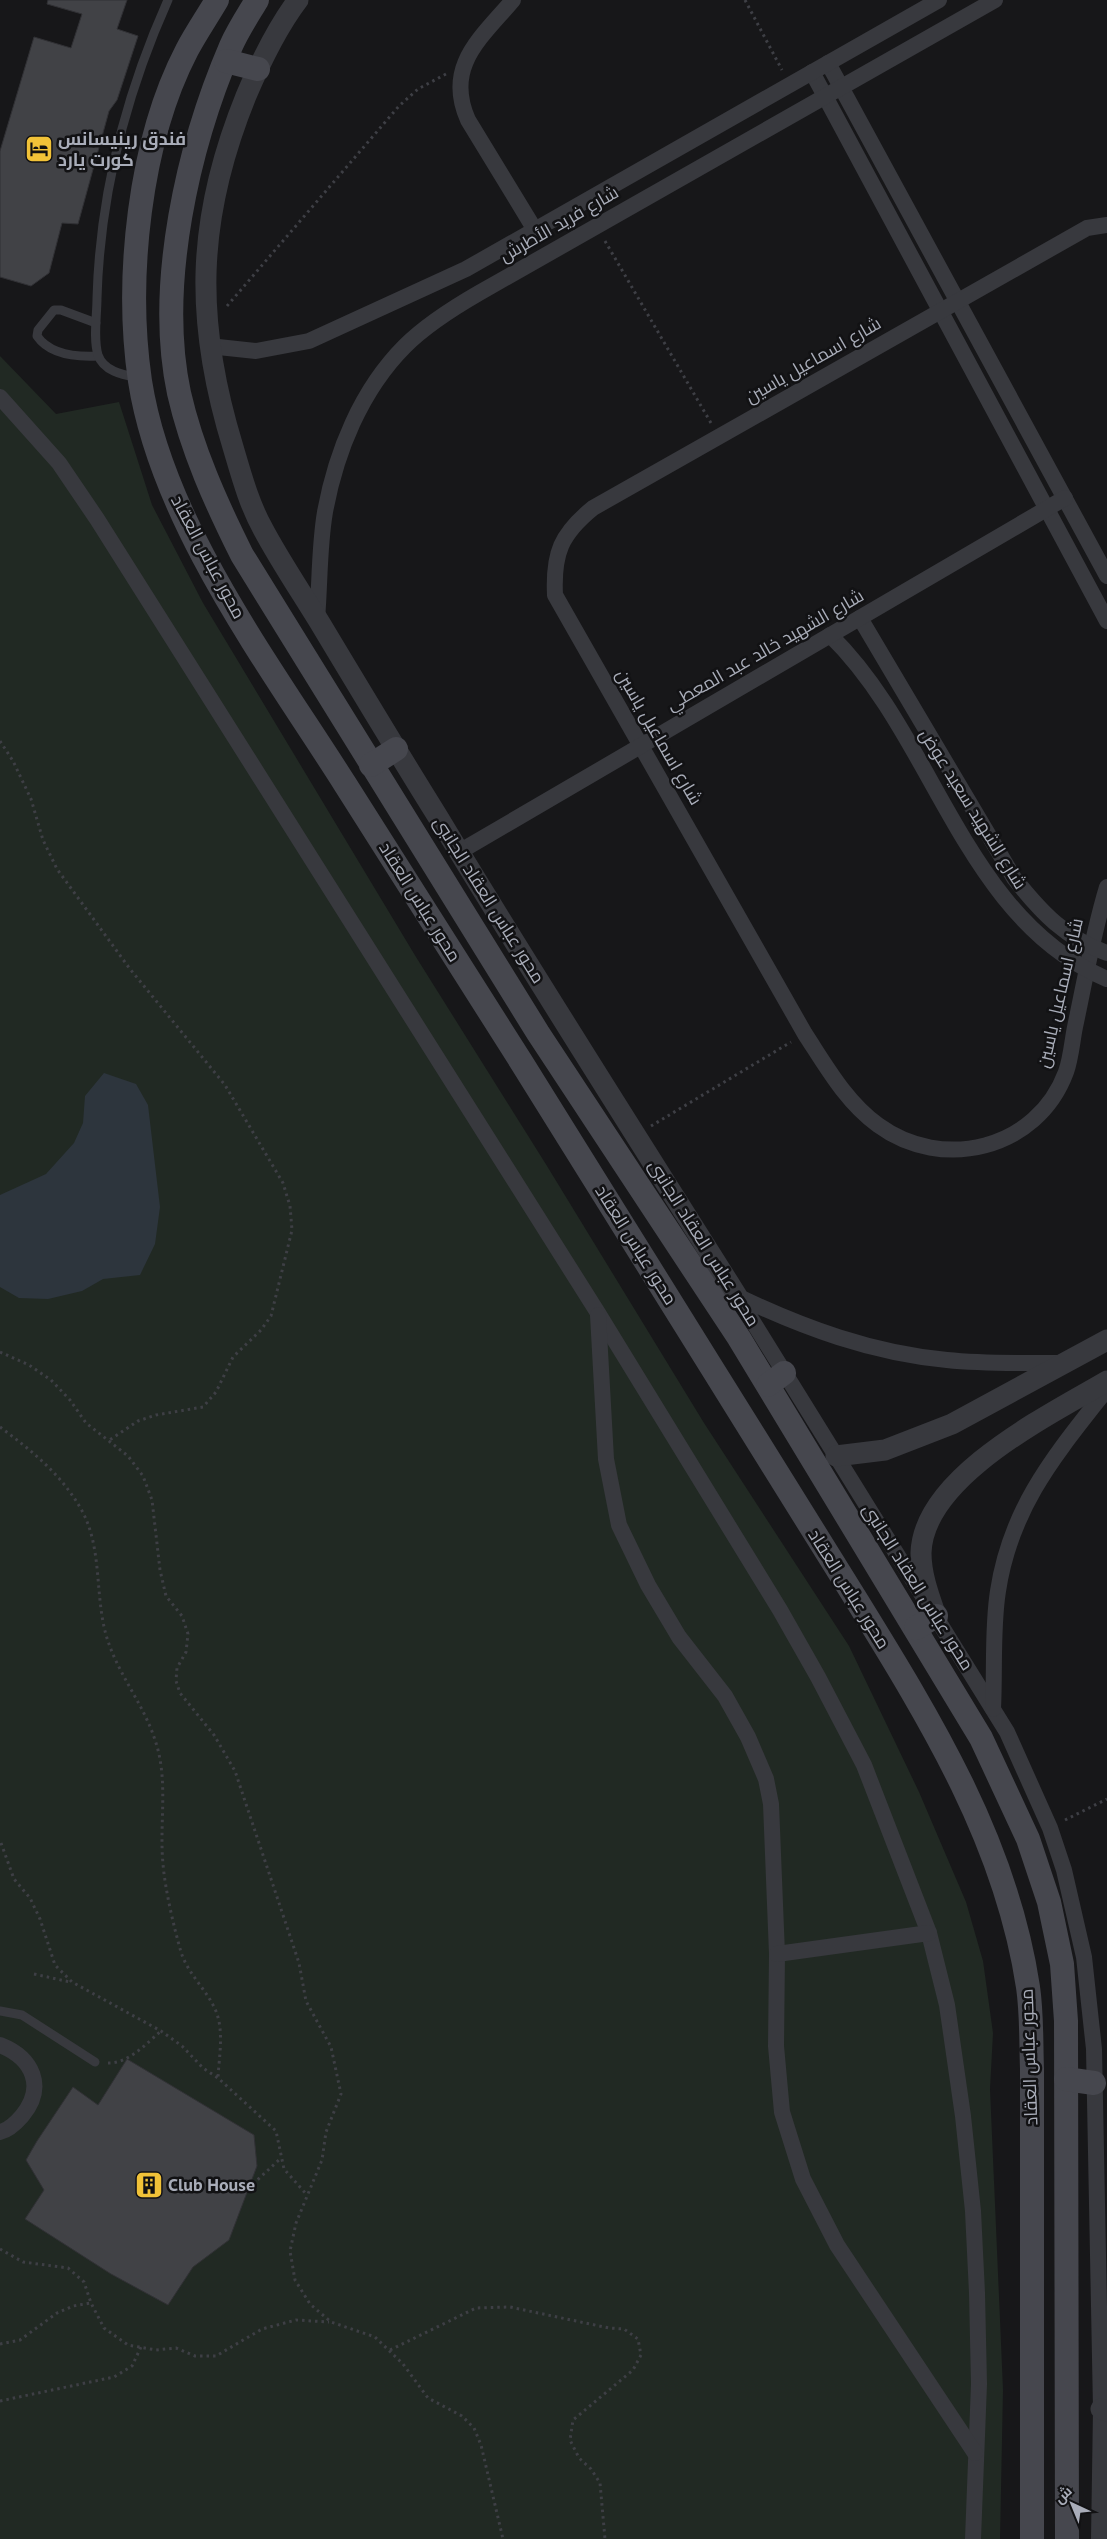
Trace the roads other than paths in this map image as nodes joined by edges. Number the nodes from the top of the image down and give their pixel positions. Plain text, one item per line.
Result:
1 (168, 0) edge
2 (217, 0) edge
3 (257, 0) edge
4 (298, 0) edge
5 (513, 0) edge
6 (939, 0) edge
7 (995, 0) edge
8 (226, 61) junction
9 (828, 63) junction
10 (258, 69) junction
11 (812, 72) junction
12 (841, 87) junction
13 (825, 96) junction
14 (1107, 225) edge
15 (535, 230) junction
16 (466, 270) junction
17 (479, 293) junction
18 (956, 301) junction
19 (940, 310) junction
20 (96, 323) junction
21 (208, 338) junction
22 (98, 356) junction
23 (140, 378) junction
24 (0, 397) edge
25 (1066, 498) junction
26 (1045, 509) junction
27 (1107, 576) edge
28 (860, 618) junction
29 (317, 619) junction
30 (1107, 622) edge
31 (830, 635) junction
32 (640, 746) junction
33 (396, 749) junction
34 (371, 765) junction
35 (459, 852) junction
36 (1107, 887) edge
37 (1091, 947) junction
38 (1107, 953) edge
39 (1088, 971) junction
40 (1107, 979) edge
41 (508, 986) junction
42 (493, 1016) junction
43 (558, 1064) junction
44 (530, 1074) junction
45 (737, 1296) junction
46 (598, 1313) junction
47 (1107, 1340) edge
48 (1061, 1364) junction
49 (776, 1379) junction
50 (1107, 1381) edge
51 (1107, 1389) edge
52 (836, 1456) junction
53 (936, 1616) junction
54 (916, 1628) junction
55 (994, 1708) junction
56 (929, 1933) junction
57 (777, 1954) junction
58 (0, 2011) edge
59 (0, 2045) edge
60 (95, 2062) road end
61 (1066, 2079) junction
62 (1094, 2083) junction
63 (1107, 2102) edge
64 (0, 2132) edge
65 (1102, 2153) edge
66 (1103, 2348) edge
67 (1104, 2410) edge
68 (975, 2453) junction
69 (973, 2539) edge
70 (1032, 2539) edge
71 (1067, 2539) edge
72 (1099, 2539) edge

1 - 20 lane
2 - 23 main road, محور عباس العقاد
3 - 8 main road, محور عباس العقاد
4 - 10 street, محور عباس العقاد الجانبى
5 - 15 street
6 - 9 street, شارع فريد الأطرش
7 - 12 street, شارع فريد الأطرش
8 - 10 main road
8 - 34 main road, محور عباس العقاد
9 - 11 street, شارع فريد الأطرش
9 - 12 street
10 - 21 street, محور عباس العقاد الجانبى
11 - 13 street
11 - 15 street, شارع فريد الأطرش
12 - 13 street, شارع فريد الأطرش
12 - 18 street
13 - 17 street, شارع فريد الأطرش
13 - 19 street
14 - 18 street, شارع اسماعيل ياسين
15 - 16 street, شارع فريد الأطرش
16 - 17 street
16 - 21 street, شارع فريد الأطرش
17 - 29 street, شارع فريد الأطرش
18 - 19 street, شارع اسماعيل ياسين
18 - 25 street
19 - 26 street
19 - 32 street, شارع اسماعيل ياسين
20 - 22 lane
20 - 22 lane
21 - 29 street, محور عباس العقاد الجانبى
22 - 23 lane
23 - 42 main road, محور عباس العقاد
24 - 46 street
25 - 26 street, شارع الشهيد خالد عبد المعطي
25 - 27 street
26 - 28 street, شارع الشهيد خالد عبد المعطي
26 - 30 street
28 - 31 street, شارع الشهيد خالد عبد المعطي
28 - 37 street, شارع الشهيد سعيد عوض
29 - 33 street, محور عباس العقاد الجانبى
31 - 32 street, شارع الشهيد خالد عبد المعطي
31 - 39 street, شارع الشهيد سعيد عوض
32 - 35 street, شارع الشهيد خالد عبد المعطي
32 - 39 street, شارع اسماعيل ياسين
33 - 34 main road
33 - 35 street, محور عباس العقاد الجانبى
34 - 41 main road, محور عباس العقاد
35 - 45 street, محور عباس العقاد الجانبى
36 - 37 street, شارع اسماعيل ياسين
37 - 38 street, شارع الشهيد سعيد عوض
37 - 39 street, شارع اسماعيل ياسين
39 - 40 street, شارع الشهيد سعيد عوض
41 - 42 main road
41 - 43 main road, محور عباس العقاد
42 - 44 main road, محور عباس العقاد
43 - 44 main road
43 - 49 main road, محور عباس العقاد
44 - 70 main road, محور عباس العقاد
45 - 48 street
45 - 49 street, محور عباس العقاد الجانبى
46 - 56 street
46 - 57 street
47 - 48 street
48 - 52 street
49 - 52 street, محور عباس العقاد الجانبى
49 - 54 main road, محور عباس العقاد
50 - 53 street
51 - 55 street
52 - 53 street, محور عباس العقاد الجانبى
53 - 54 main road
53 - 55 street, محور عباس العقاد الجانبى
54 - 61 main road, محور عباس العقاد
55 - 62 street, محور عباس العقاد الجانبى
56 - 57 street
56 - 68 street
57 - 68 street
58 - 60 lane
59 - 64 street
61 - 62 main road
61 - 71 main road, محور عباس العقاد
62 - 63 street
62 - 65 street, محور عباس العقاد الجانبى
65 - 66 street, محور عباس العقاد الجانبى
66 - 67 street, محور عباس العقاد الجانبى
67 - 72 street, محور عباس العقاد الجانبى
68 - 69 street

